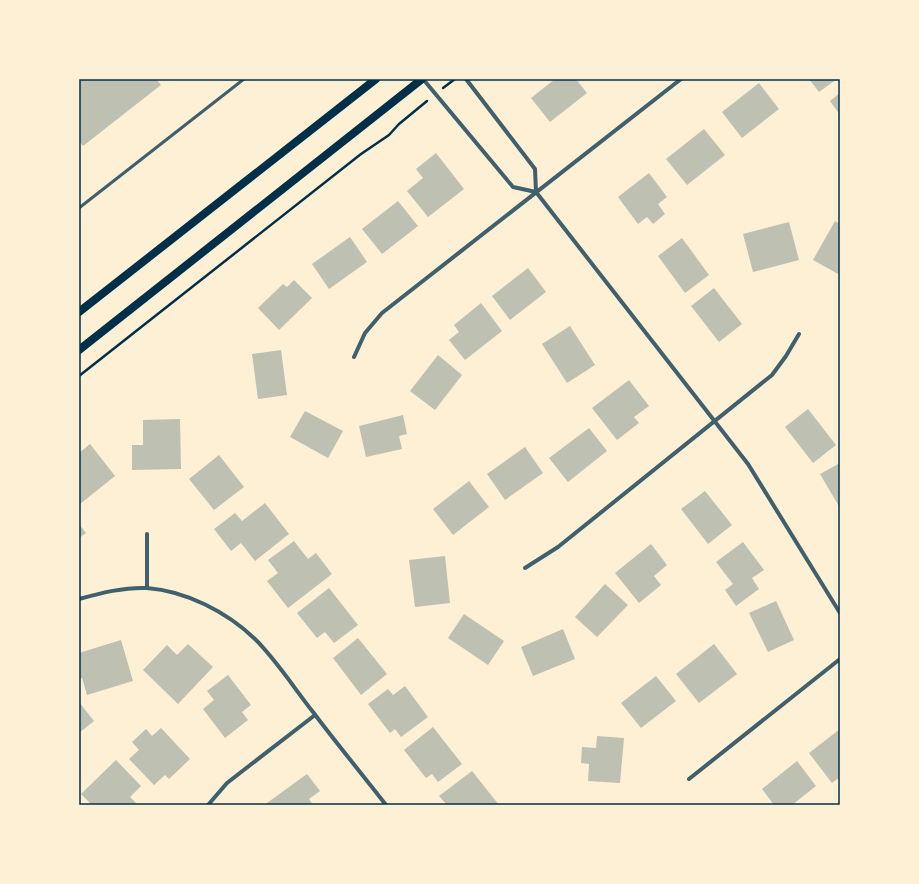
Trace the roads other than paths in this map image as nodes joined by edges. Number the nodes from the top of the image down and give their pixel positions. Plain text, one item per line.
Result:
1 (244, 79) edge
2 (376, 79) edge
3 (423, 79) edge
4 (466, 79) edge
5 (681, 79) edge
6 (536, 192) junction
7 (79, 208) edge
8 (79, 312) edge
9 (800, 334) dead end
10 (79, 350) edge
11 (354, 357) dead end
12 (714, 421) junction
13 (147, 534) dead end
14 (525, 568) dead end
15 (147, 588) junction
16 (79, 599) edge
17 (840, 613) edge
18 (840, 659) edge
19 (315, 714) junction
20 (689, 779) dead end
21 (208, 805) edge
22 (386, 805) edge

1 - 7 lane
2 - 8 main road
3 - 6 street
3 - 10 main road
4 - 6 street
5 - 6 street
6 - 11 street
6 - 12 street
9 - 12 street
12 - 14 street
12 - 17 street
13 - 15 street
15 - 16 street
15 - 19 street
18 - 20 street
19 - 21 street
19 - 22 street

